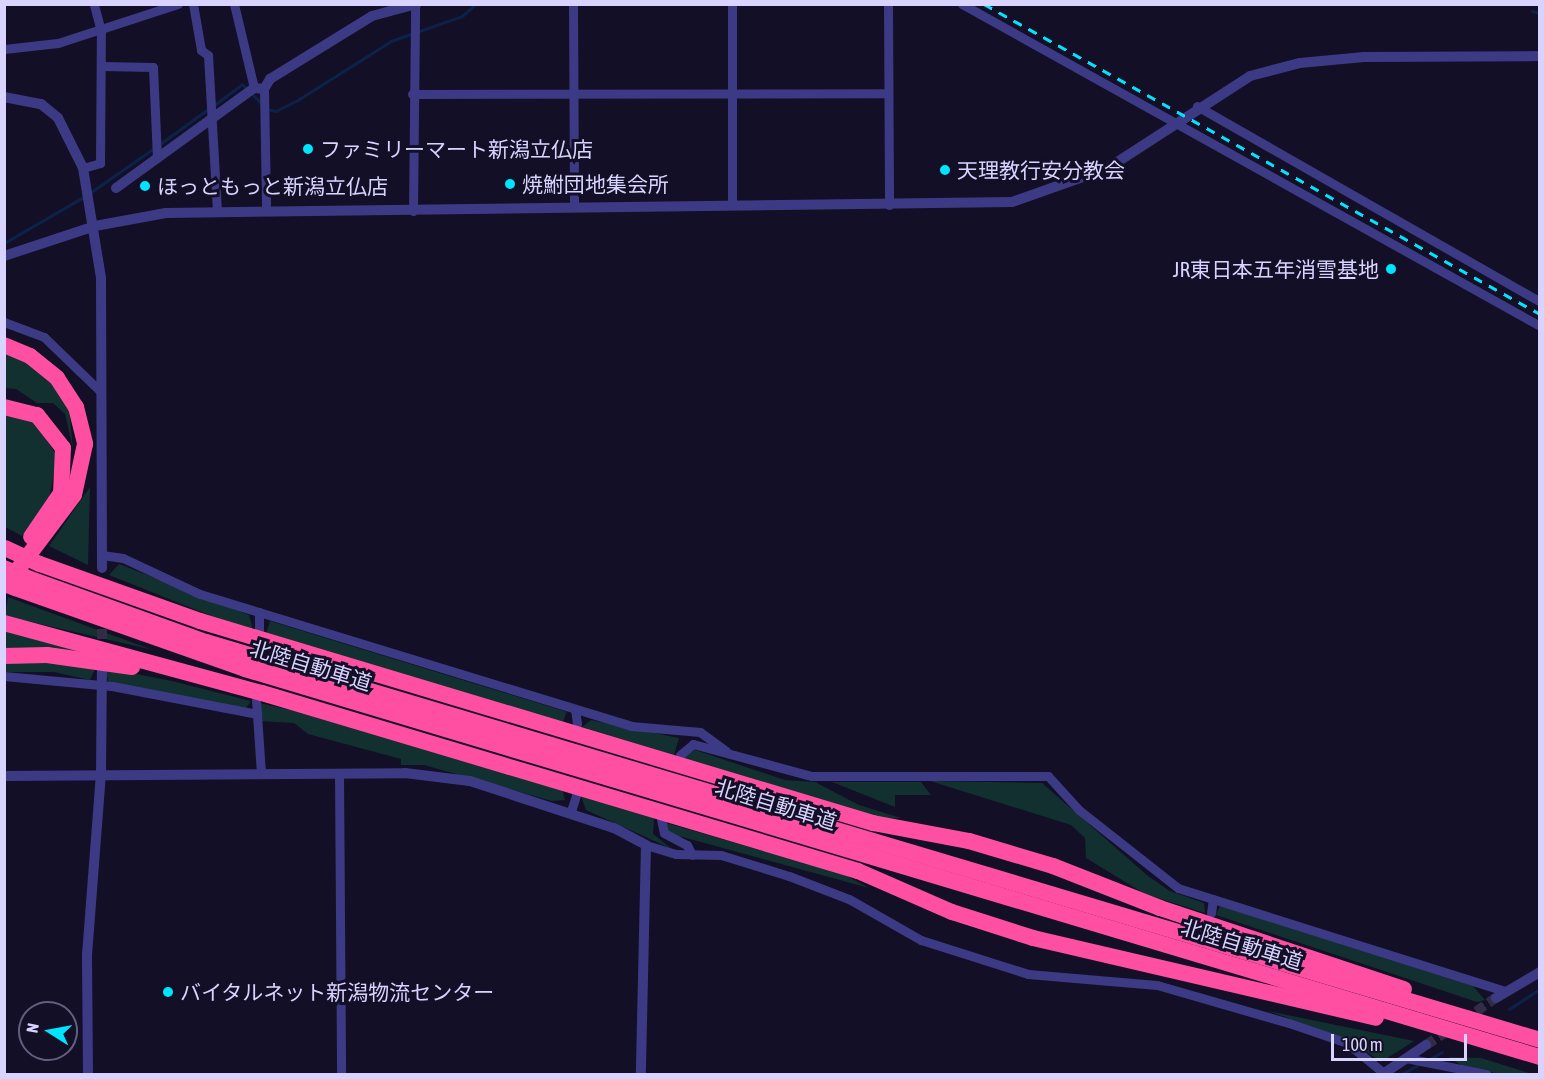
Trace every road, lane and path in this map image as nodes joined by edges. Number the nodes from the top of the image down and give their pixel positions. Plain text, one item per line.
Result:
1 (94, 4) edge
2 (178, 4) edge
3 (193, 4) edge
4 (234, 4) edge
5 (573, 4) edge
6 (732, 4) edge
7 (888, 4) edge
8 (962, 4) edge
9 (415, 5) edge
10 (101, 31) junction
11 (4, 49) edge
12 (1539, 56) edge
13 (101, 66) junction
14 (259, 89) junction
15 (732, 92) junction
16 (573, 93) junction
17 (888, 93) junction
18 (412, 94) junction
19 (4, 97) edge
20 (1197, 106) junction
21 (211, 119) junction
22 (1176, 121) junction
23 (157, 158) junction
24 (83, 168) junction
25 (116, 188) dead end
26 (732, 205) junction
27 (889, 205) junction
28 (574, 206) junction
29 (266, 209) junction
30 (217, 211) junction
31 (413, 211) junction
32 (95, 226) junction
33 (4, 256) edge
34 (1539, 302) edge
35 (4, 322) edge
36 (1539, 326) edge
37 (4, 345) edge
38 (101, 392) junction
39 (4, 407) edge
40 (6, 545) edge
41 (102, 555) junction
42 (4, 567) edge
43 (102, 568) dead end
44 (12, 583) edge
45 (259, 612) junction
46 (4, 623) edge
47 (260, 630) dead end
48 (4, 657) edge
49 (102, 667) tunnel mouth
50 (4, 676) edge
51 (102, 686) junction
52 (259, 697) junction
53 (575, 709) junction
54 (257, 714) junction
55 (577, 724) dead end
56 (726, 751) junction
57 (680, 755) dead end
58 (261, 773) junction
59 (339, 773) junction
60 (101, 774) junction
61 (4, 776) edge
62 (577, 793) dead end
63 (571, 810) junction
64 (661, 819) dead end
65 (646, 845) junction
66 (692, 855) junction
67 (1213, 899) junction
68 (1211, 913) dead end
69 (1539, 972) edge
70 (1211, 989) dead end
71 (1500, 995) joint
72 (1209, 1000) junction
73 (1539, 1038) edge
74 (1426, 1045) tunnel mouth
75 (1503, 1046) junction
76 (1539, 1057) edge
77 (1406, 1058) junction
78 (88, 1074) edge
79 (340, 1074) edge
80 (641, 1074) edge
81 (1384, 1074) edge
82 (1486, 1074) edge

1 - 10 street
2 - 10 street
3 - 21 street
4 - 14 street
5 - 16 street
6 - 15 street
7 - 17 street
8 - 22 street
9 - 14 street
9 - 18 street
10 - 11 street
10 - 13 street
12 - 20 street
13 - 23 street
13 - 24 street
14 - 21 street
14 - 29 street
15 - 16 street
15 - 17 street
15 - 26 street
16 - 18 street
16 - 28 street
17 - 27 street
18 - 31 street
19 - 24 street
20 - 22 street
20 - 34 street
21 - 23 street
21 - 30 street
22 - 27 street
22 - 36 street
23 - 25 street
24 - 32 street
26 - 27 street
26 - 28 street
28 - 31 street
29 - 30 street
29 - 31 street
30 - 32 street
32 - 33 street
32 - 38 street
35 - 38 street
37 - 44 highway
38 - 41 street
39 - 42 highway
40 - 73 highway, bridge
41 - 43 street
41 - 45 street
42 - 44 highway, 北陸自動車道, bridge
44 - 73 highway, 北陸自動車道
44 - 75 highway, 北陸自動車道
45 - 47 street
45 - 53 street
46 - 52 highway
48 - 52 highway
49 - 51 street
50 - 51 street
51 - 54 street
51 - 60 street
52 - 54 street
52 - 75 highway
53 - 55 street
53 - 56 street
54 - 58 street
56 - 57 street
56 - 67 street
58 - 59 street
58 - 60 street
59 - 63 street
59 - 79 street
60 - 61 street
60 - 78 street
62 - 63 street
63 - 65 street
64 - 66 street
65 - 66 street
65 - 80 street
66 - 72 street
67 - 68 street
67 - 71 street
69 - 71 street
70 - 72 street
72 - 81 street
74 - 77 street
75 - 76 highway, 北陸自動車道
77 - 81 street
77 - 82 street

